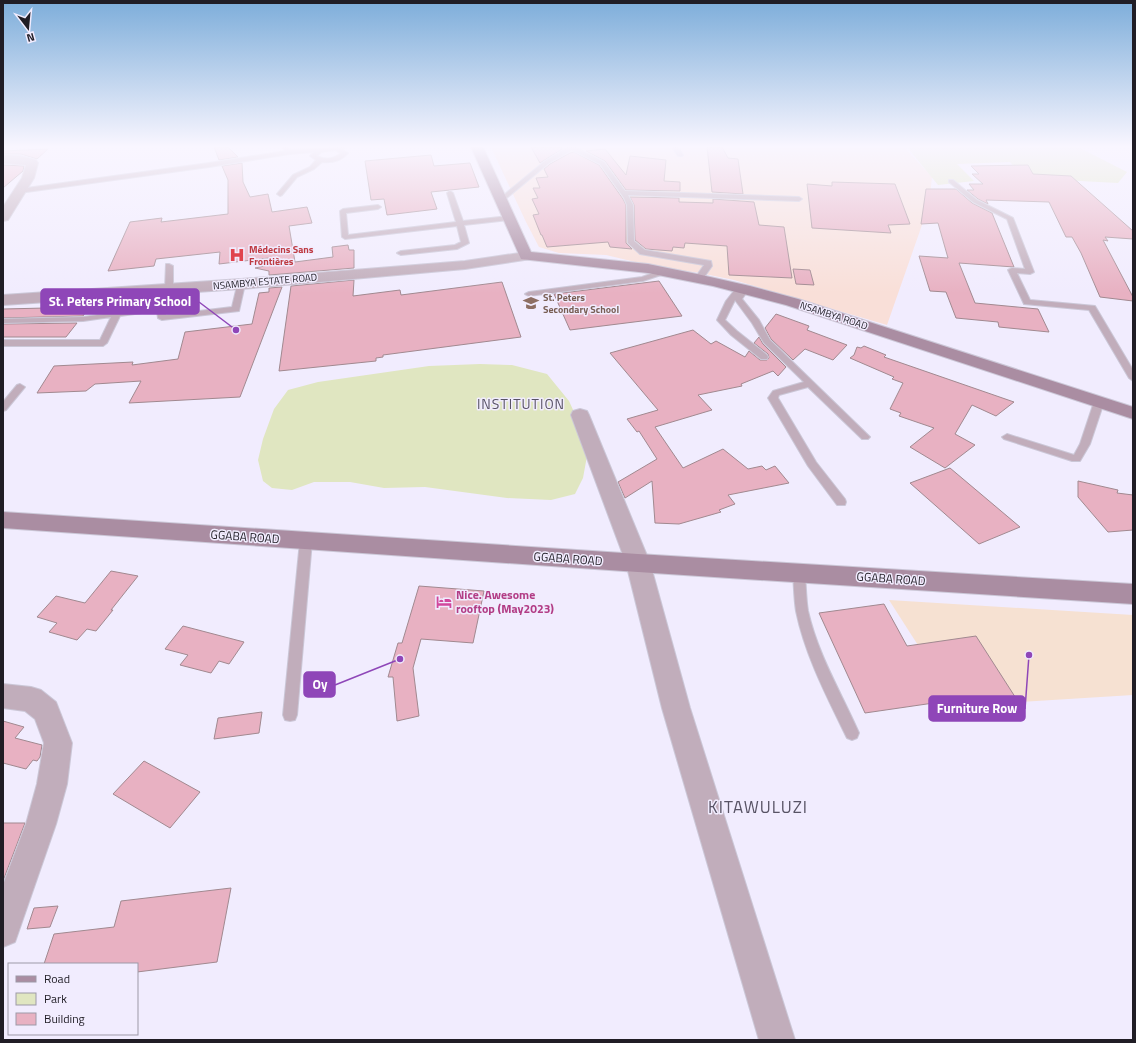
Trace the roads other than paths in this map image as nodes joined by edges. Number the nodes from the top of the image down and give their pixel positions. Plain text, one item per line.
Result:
1 (16, 196) edge
2 (451, 196) edge
3 (499, 196) edge
4 (506, 196) edge
5 (625, 196) edge
6 (702, 196) edge
7 (968, 196) edge
8 (799, 199) dead end
9 (501, 200) junction
10 (378, 207) dead end
11 (3, 217) edge
12 (509, 218) junction
13 (460, 223) junction
14 (401, 253) dead end
15 (526, 256) junction
16 (169, 266) dead end
17 (664, 271) junction
18 (699, 278) junction
19 (242, 284) junction
20 (169, 289) junction
21 (743, 289) junction
22 (529, 294) dead end
23 (3, 300) edge
24 (117, 313) junction
25 (3, 321) edge
26 (3, 343) edge
27 (764, 356) dead end
28 (1133, 378) edge
29 (811, 383) junction
30 (20, 387) dead end
31 (1099, 402) junction
32 (3, 408) edge
33 (1133, 412) edge
34 (580, 415) dead end
35 (865, 437) dead end
36 (1007, 437) dead end
37 (841, 502) dead end
38 (3, 520) edge
39 (306, 541) junction
40 (638, 564) junction
41 (799, 574) junction
42 (1133, 594) edge
43 (3, 696) edge
44 (290, 715) dead end
45 (852, 733) dead end
46 (3, 930) edge
47 (777, 1040) edge

1 - 11 street
2 - 13 lane
3 - 9 main road
4 - 9 lane
5 - 18 lane
6 - 8 lane
7 - 28 lane
9 - 12 main road
10 - 13 lane
12 - 13 lane
12 - 15 main road
13 - 14 lane
15 - 17 main road, NSAMBYA ROAD
15 - 19 street, NSAMBYA ESTATE ROAD
16 - 20 lane
17 - 18 main road, NSAMBYA ROAD
17 - 22 lane
18 - 21 main road, NSAMBYA ROAD
19 - 20 street, NSAMBYA ESTATE ROAD
19 - 24 lane
20 - 23 street, NSAMBYA ESTATE ROAD
21 - 27 lane
21 - 29 lane
21 - 31 main road, NSAMBYA ROAD
24 - 25 lane
24 - 26 lane
29 - 35 lane
29 - 37 lane
30 - 32 lane
31 - 33 main road, NSAMBYA ROAD
31 - 36 lane
34 - 40 street
38 - 39 main road, GGABA ROAD
39 - 40 main road, GGABA ROAD
39 - 44 lane
40 - 41 main road, GGABA ROAD
40 - 47 street
41 - 42 main road, GGABA ROAD
41 - 45 lane
43 - 46 street

